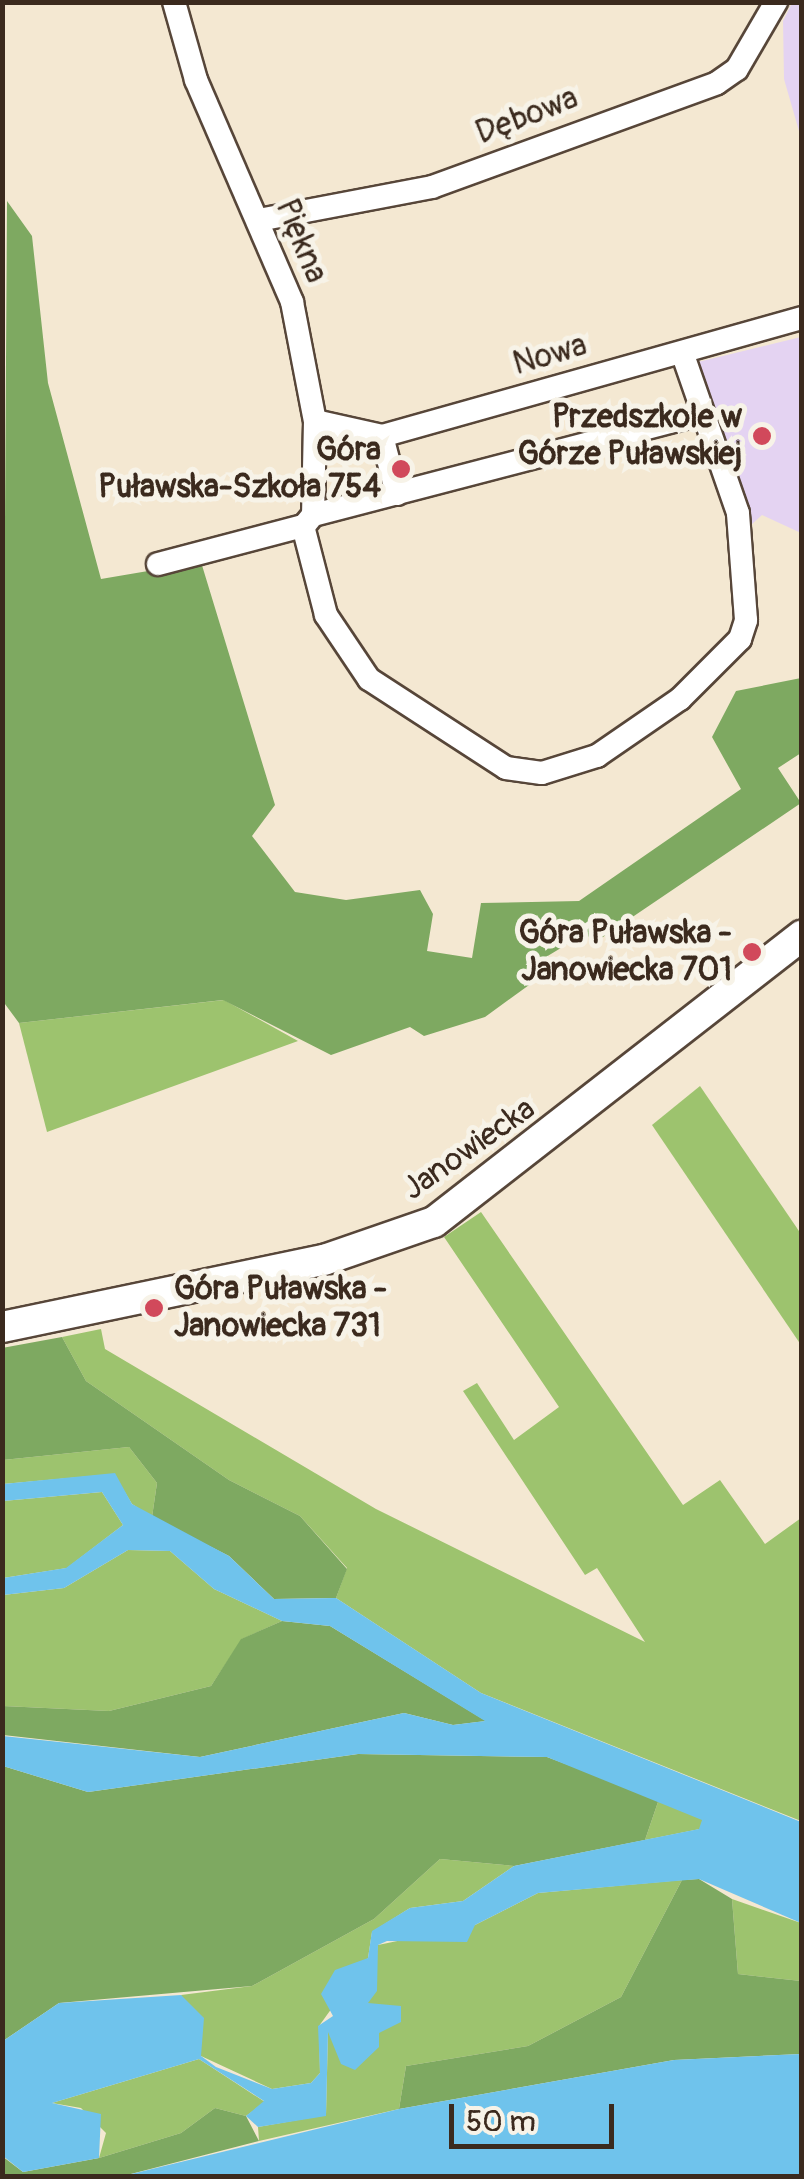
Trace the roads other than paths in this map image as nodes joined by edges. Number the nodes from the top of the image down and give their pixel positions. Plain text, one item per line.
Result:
1 (174, 2) edge
2 (776, 2) edge
3 (258, 220) junction
4 (802, 318) edge
5 (682, 352) junction
6 (698, 416) junction
7 (315, 421) junction
8 (382, 436) junction
9 (397, 494) junction
10 (308, 521) junction
11 (158, 564) dead end
12 (802, 936) edge
13 (2, 1327) edge

1 - 3 street, Piękna
2 - 3 street, Dębowa
3 - 7 street, Piękna
4 - 5 street, Nowa
5 - 6 street
5 - 8 street, Nowa
6 - 9 street
6 - 10 street, Piękna
7 - 8 street, Nowa
7 - 10 street, Piękna
8 - 9 street
9 - 10 street
10 - 11 street
12 - 13 street, Janowiecka

